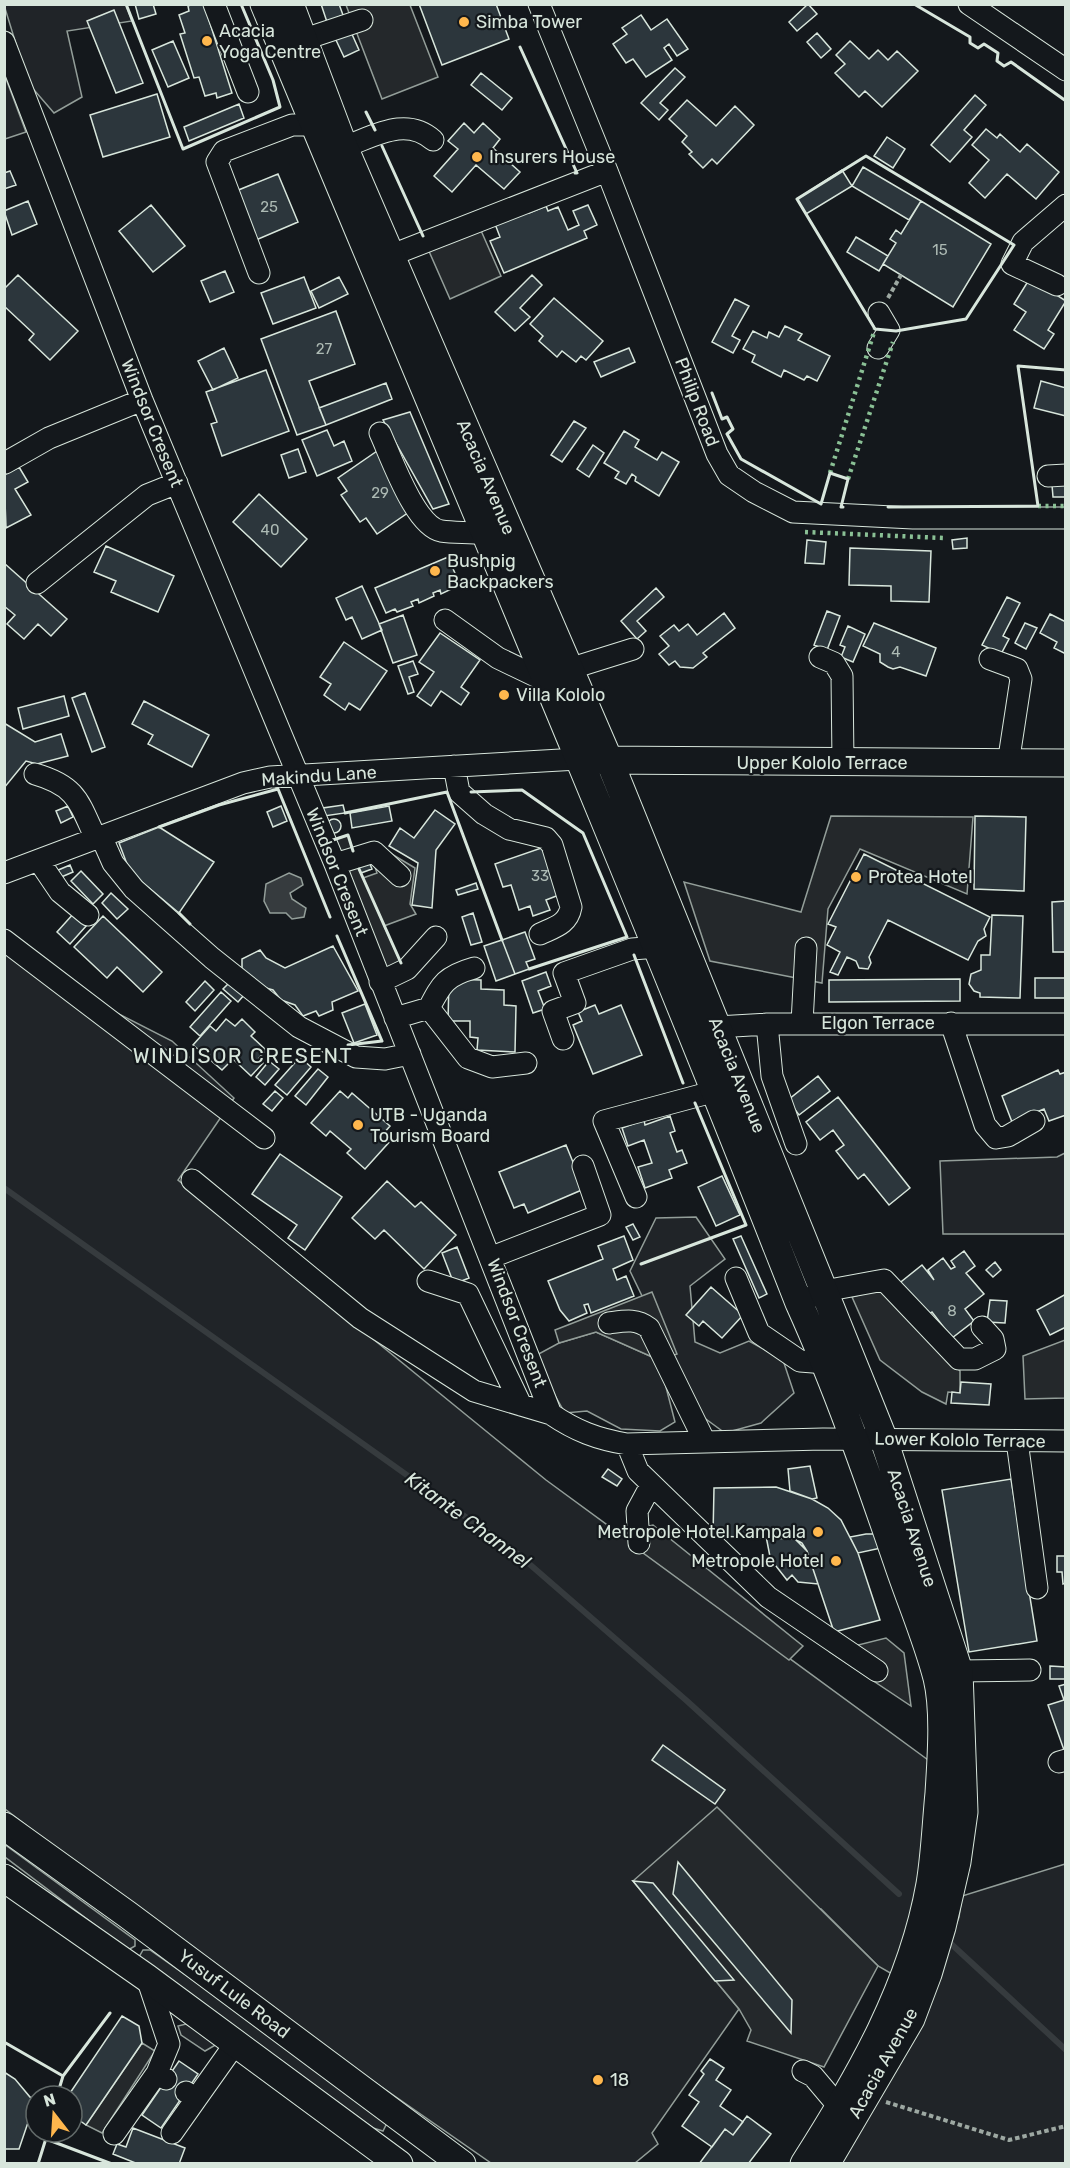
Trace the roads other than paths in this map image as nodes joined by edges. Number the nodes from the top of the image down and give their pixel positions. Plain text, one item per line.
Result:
1 (214, 4) edge
2 (264, 4) edge
3 (290, 4) edge
4 (539, 4) edge
5 (969, 4) edge
6 (362, 20) dead end
7 (304, 39) junction
8 (4, 42) edge
9 (1065, 70) edge
10 (248, 92) dead end
11 (314, 125) junction
12 (433, 140) dead end
13 (344, 147) junction
14 (607, 171) junction
15 (1065, 205) edge
16 (393, 255) junction
17 (259, 273) dead end
18 (1057, 285) dead end
19 (879, 313) road end
20 (878, 348) dead end
21 (142, 400) junction
22 (380, 433) dead end
23 (5, 463) edge
24 (177, 483) junction
25 (1065, 518) edge
26 (484, 534) junction
27 (37, 583) dead end
28 (445, 620) dead end
29 (633, 649) dead end
30 (820, 657) dead end
31 (990, 659) dead end
32 (559, 675) junction
33 (578, 759) junction
34 (609, 760) junction
35 (843, 762) junction
36 (1065, 763) edge
37 (1008, 764) junction
38 (454, 766) junction
39 (35, 774) dead end
40 (297, 775) junction
41 (98, 838) junction
42 (39, 861) junction
43 (334, 864) junction
44 (4, 873) edge
45 (400, 876) dead end
46 (88, 915) dead end
47 (540, 934) dead end
48 (436, 937) dead end
49 (4, 940) edge
50 (658, 947) junction
51 (806, 948) dead end
52 (474, 968) dead end
53 (380, 982) junction
54 (429, 1008) junction
55 (395, 1018) junction
56 (802, 1023) junction
57 (951, 1023) junction
58 (767, 1024) junction
59 (1065, 1024) edge
60 (705, 1032) junction
61 (563, 1039) dead end
62 (410, 1054) junction
63 (526, 1063) dead end
64 (716, 1091) junction
65 (1035, 1121) dead end
66 (264, 1138) dead end
67 (796, 1144) dead end
68 (583, 1166) dead end
69 (192, 1180) dead end
70 (636, 1197) dead end
71 (492, 1257) junction
72 (736, 1278) dead end
73 (428, 1281) dead end
74 (824, 1291) junction
75 (799, 1303) junction
76 (609, 1323) dead end
77 (982, 1327) dead end
78 (826, 1363) junction
79 (521, 1405) junction
80 (551, 1414) junction
81 (855, 1439) junction
82 (884, 1440) junction
83 (1017, 1441) junction
84 (705, 1442) junction
85 (1065, 1442) edge
86 (627, 1444) junction
87 (651, 1485) junction
88 (639, 1543) dead end
89 (1037, 1588) dead end
90 (1030, 1670) dead end
91 (877, 1671) dead end
92 (948, 1676) junction
93 (4, 1826) edge
94 (4, 1878) edge
95 (128, 1915) junction
96 (98, 1942) junction
97 (147, 1978) junction
98 (236, 2044) junction
99 (803, 2071) dead end
100 (840, 2108) junction
101 (409, 2123) junction
102 (172, 2133) dead end
103 (114, 2134) dead end
104 (399, 2163) edge
105 (430, 2163) edge
106 (462, 2163) edge
107 (804, 2163) edge
108 (826, 2163) edge

1 - 10 street
2 - 11 main road, Acacia Avenue
3 - 7 main road, Acacia Avenue
4 - 14 street, Philip Road
5 - 9 street
6 - 7 street
7 - 13 main road, Acacia Avenue
8 - 21 street, Windsor Cresent
11 - 17 street
11 - 26 main road, Acacia Avenue
12 - 13 street
13 - 16 main road, Acacia Avenue
14 - 16 street
14 - 25 street, Philip Road
15 - 18 street
16 - 32 main road, Acacia Avenue
19 - 20 street
21 - 23 street
21 - 24 street, Windsor Cresent
22 - 26 street
24 - 27 street
24 - 40 street, Windsor Cresent
26 - 32 main road, Acacia Avenue
28 - 32 street
29 - 32 street
30 - 35 street
31 - 37 street
32 - 33 main road, Acacia Avenue
32 - 34 main road, Acacia Avenue
33 - 34 main road, Upper Kololo Terrace
33 - 38 street, Makindu Lane
33 - 50 main road, Acacia Avenue
34 - 35 main road, Upper Kololo Terrace
34 - 60 main road, Acacia Avenue
35 - 37 main road, Upper Kololo Terrace
36 - 37 main road, Upper Kololo Terrace
38 - 40 street, Makindu Lane
38 - 47 street
39 - 41 street
40 - 41 street, Makindu Lane
40 - 43 street, Windsor Cresent
41 - 42 street, Makindu Lane
41 - 62 street
42 - 44 street, Makindu Lane
42 - 46 street
43 - 45 street
43 - 53 street, Windsor Cresent
48 - 53 street
49 - 66 street
50 - 60 main road, Acacia Avenue
50 - 61 street
51 - 56 street
52 - 54 street
53 - 55 street, Windsor Cresent
54 - 55 street
54 - 63 street
55 - 62 street, Windsor Cresent
56 - 57 street, Elgon Terrace
56 - 58 street, Elgon Terrace
57 - 59 street, Elgon Terrace
57 - 65 street
58 - 60 street, Elgon Terrace
58 - 67 street
60 - 64 main road, Acacia Avenue
60 - 74 main road, Acacia Avenue
62 - 71 street, Windsor Cresent
64 - 70 street
64 - 75 main road, Acacia Avenue
68 - 71 street
69 - 79 street
71 - 80 street, Windsor Cresent
72 - 78 street
73 - 79 street
74 - 75 street
74 - 77 street
74 - 82 main road, Acacia Avenue
75 - 78 main road, Acacia Avenue
76 - 84 street
78 - 81 main road, Acacia Avenue
79 - 80 street
80 - 86 street
81 - 82 street, Lower Kololo Terrace
81 - 84 street
81 - 92 main road, Acacia Avenue
82 - 83 street, Lower Kololo Terrace
82 - 92 main road, Acacia Avenue
83 - 85 street, Lower Kololo Terrace
83 - 89 street
84 - 86 street
86 - 87 street
87 - 88 street
87 - 91 street
90 - 92 street
92 - 100 main road, Acacia Avenue
92 - 108 main road, Acacia Avenue
93 - 95 main road, Yusuf Lule Road
94 - 96 main road
95 - 96 main road
95 - 101 main road, Yusuf Lule Road
96 - 97 main road
97 - 98 main road
97 - 103 street
98 - 102 street
98 - 104 main road
99 - 100 street
100 - 107 main road, Acacia Avenue
101 - 105 main road
101 - 106 main road, Yusuf Lule Road

